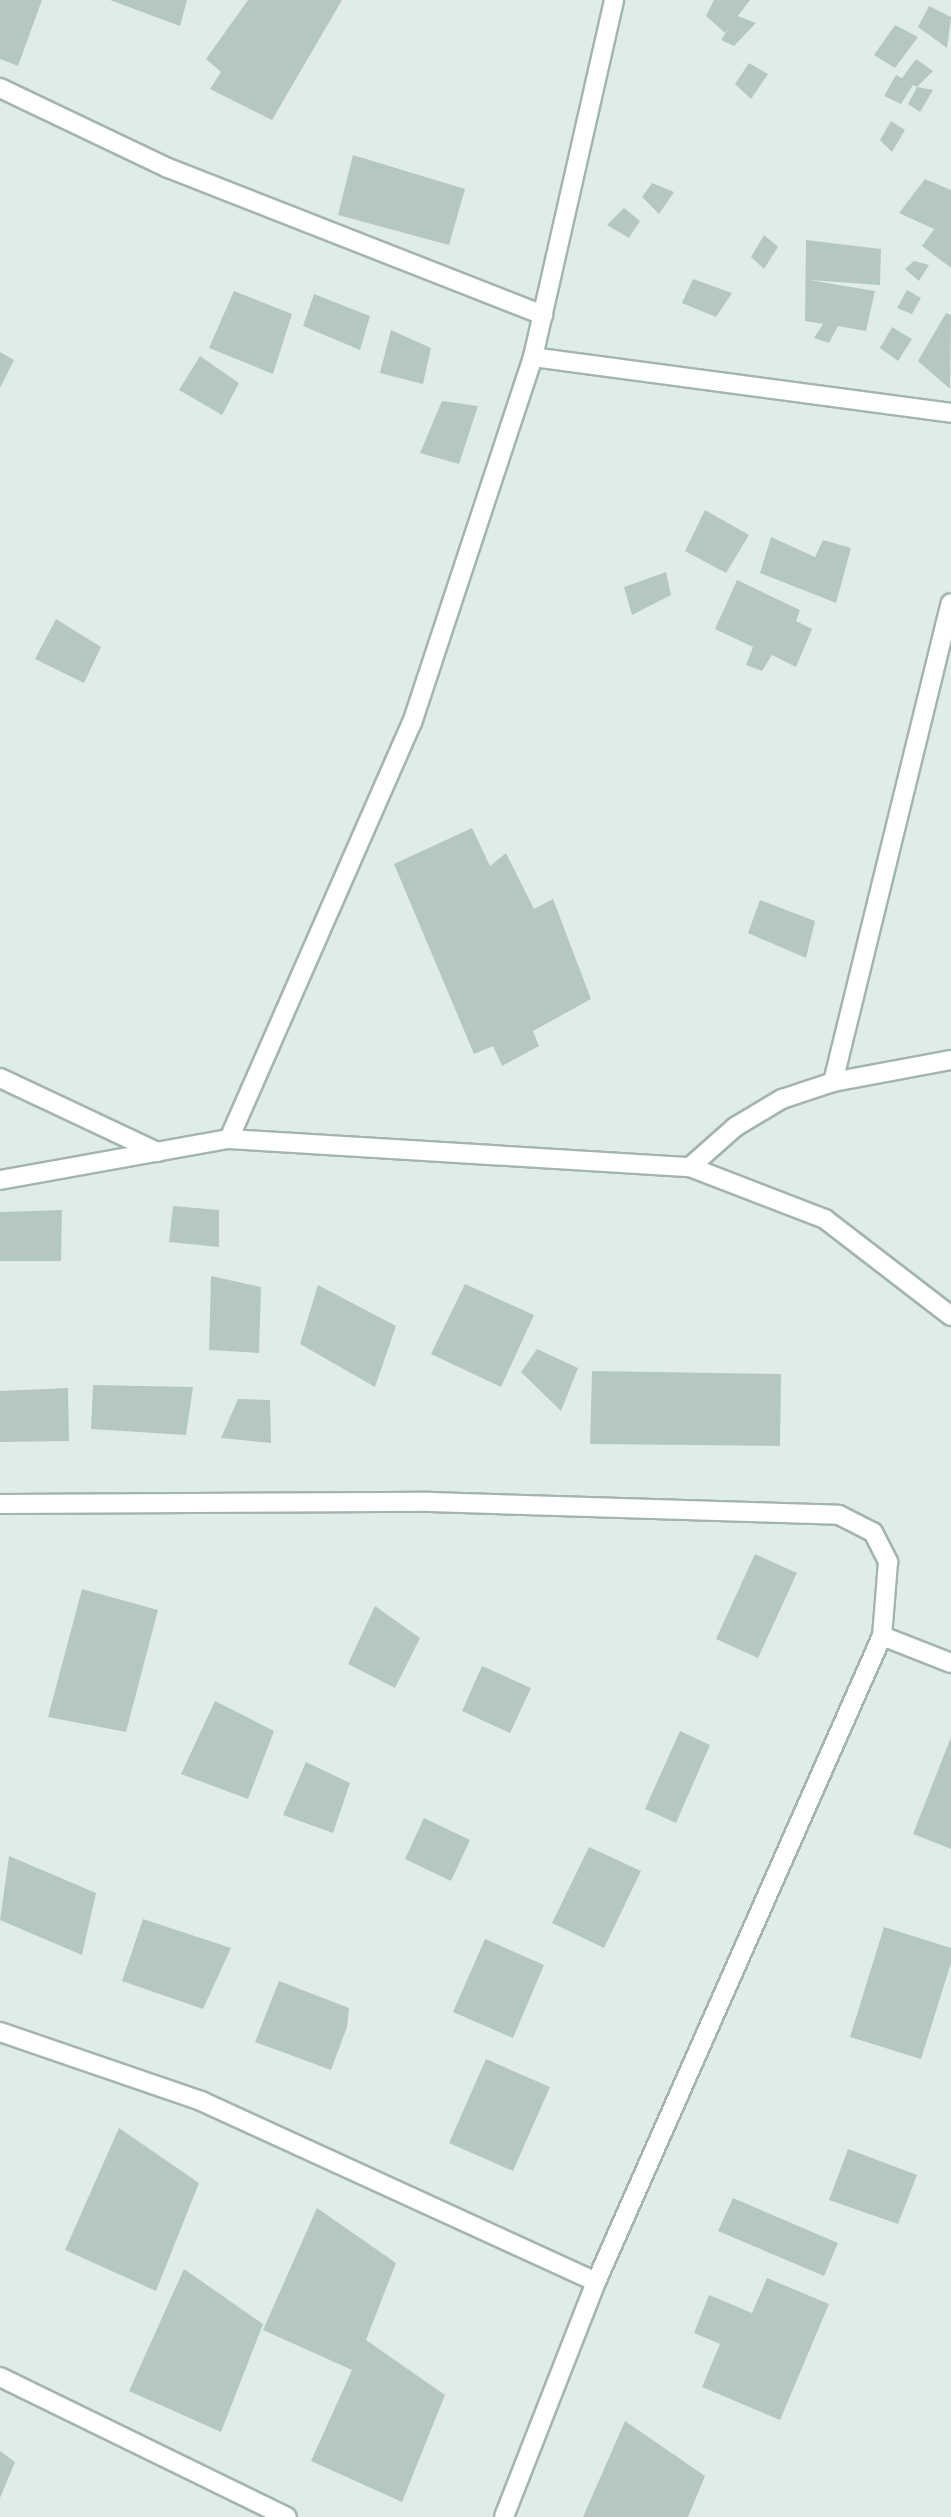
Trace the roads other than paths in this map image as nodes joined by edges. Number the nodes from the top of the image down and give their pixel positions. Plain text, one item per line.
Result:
1 (614, 0) edge
2 (0, 88) edge
3 (543, 315) junction
4 (533, 357) junction
5 (951, 413) edge
6 (951, 603) edge
7 (951, 1060) edge
8 (0, 1078) edge
9 (833, 1082) junction
10 (229, 1139) junction
11 (158, 1152) junction
12 (690, 1167) junction
13 (0, 1180) edge
14 (951, 1316) edge
15 (0, 1504) edge
16 (882, 1636) junction
17 (951, 1663) edge
18 (0, 2032) edge
19 (596, 2282) junction
20 (0, 2378) edge
21 (287, 2517) edge
22 (504, 2517) edge

1 - 3 street
2 - 3 street
3 - 4 street
4 - 5 street
4 - 10 street
6 - 9 street
7 - 9 street
8 - 11 street
9 - 12 street
10 - 11 street
10 - 12 street
11 - 13 street
12 - 14 street
15 - 16 street
16 - 17 street
16 - 19 street
18 - 19 street
19 - 22 street
20 - 21 street

